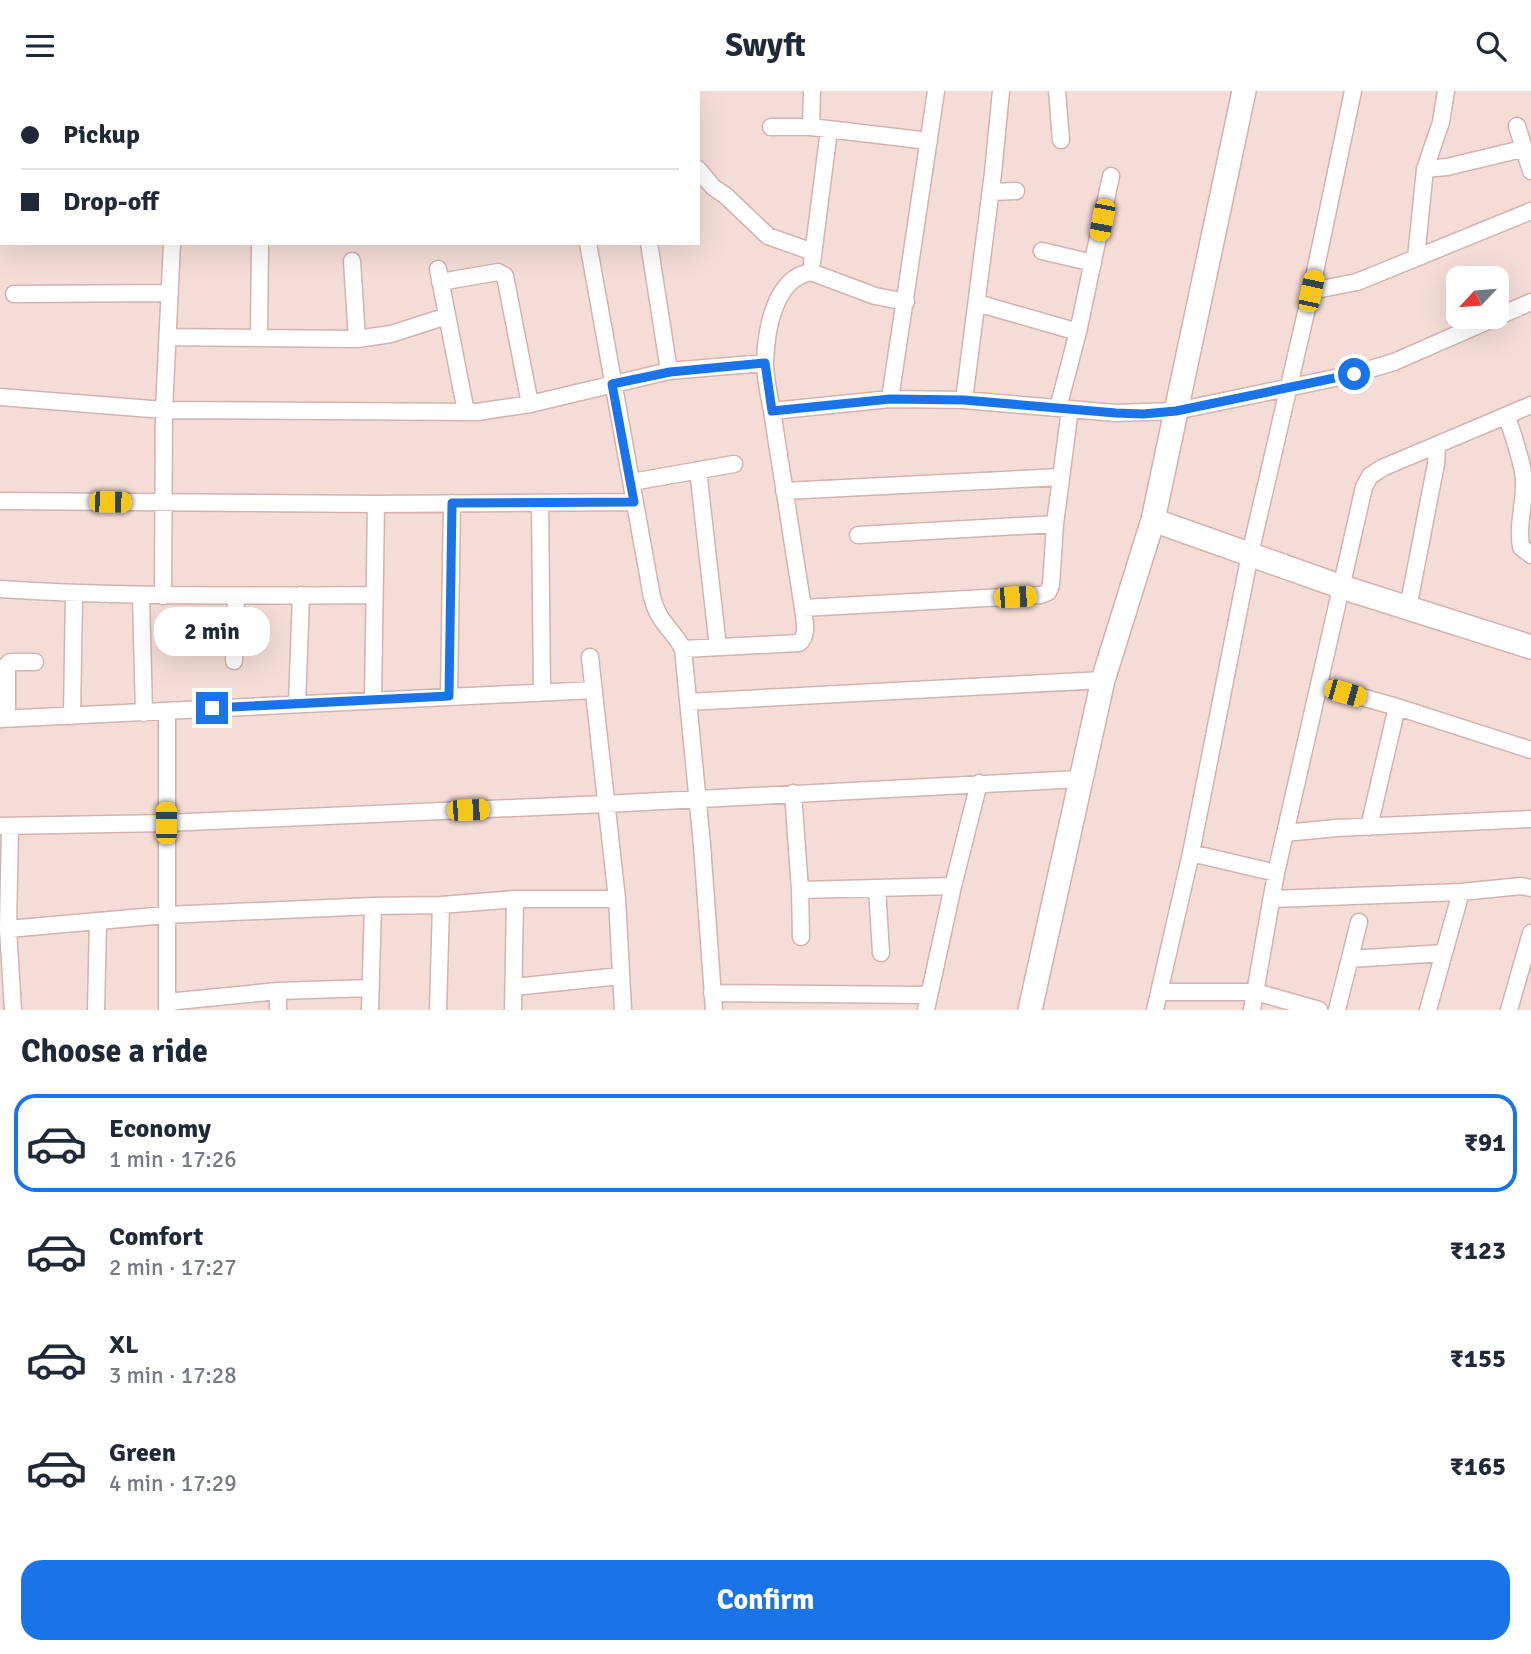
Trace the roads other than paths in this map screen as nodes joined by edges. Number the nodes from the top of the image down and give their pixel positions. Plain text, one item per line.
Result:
1 (812, 91) edge
2 (936, 91) edge
3 (1001, 91) edge
4 (1057, 91) edge
5 (1244, 91) edge
6 (1353, 91) edge
7 (1446, 91) edge
8 (1517, 126) dead end
9 (771, 127) dead end
10 (811, 127) junction
11 (830, 130) junction
12 (1061, 140) dead end
13 (929, 141) junction
14 (1522, 149) junction
15 (1425, 169) junction
16 (1531, 171) edge
17 (700, 176) edge
18 (1111, 176) dead end
19 (1016, 191) dead end
20 (991, 192) junction
21 (1531, 211) edge
22 (172, 245) edge
23 (260, 245) edge
24 (588, 245) edge
25 (649, 245) edge
26 (1042, 250) dead end
27 (813, 252) junction
28 (1416, 258) junction
29 (352, 261) dead end
30 (1093, 263) junction
31 (811, 272) junction
32 (1311, 291) junction
33 (170, 293) junction
34 (14, 294) dead end
35 (906, 302) junction
36 (1531, 302) edge
37 (977, 303) junction
38 (447, 316) junction
39 (1078, 332) junction
40 (168, 337) junction
41 (259, 337) junction
42 (357, 339) junction
43 (765, 363) junction
44 (670, 372) junction
45 (612, 384) junction
46 (1289, 387) junction
47 (0, 397) edge
48 (890, 399) junction
49 (964, 400) junction
50 (530, 404) junction
51 (1531, 405) edge
52 (1064, 408) junction
53 (164, 411) junction
54 (772, 411) junction
55 (1176, 411) junction
56 (466, 412) junction
57 (1507, 416) junction
58 (1437, 446) junction
59 (734, 464) dead end
60 (1527, 468) edge
61 (698, 470) junction
62 (1061, 477) junction
63 (632, 482) junction
64 (784, 491) junction
65 (0, 501) edge
66 (634, 502) junction
67 (164, 503) junction
68 (452, 503) junction
69 (540, 503) junction
70 (376, 504) junction
71 (1527, 510) edge
72 (1153, 520) junction
73 (1055, 524) junction
74 (858, 535) dead end
75 (1250, 554) junction
76 (1531, 555) edge
77 (1342, 587) junction
78 (0, 589) edge
79 (74, 594) junction
80 (141, 595) junction
81 (301, 595) junction
82 (374, 595) junction
83 (163, 596) junction
84 (236, 596) junction
85 (803, 608) junction
86 (1408, 608) junction
87 (718, 647) junction
88 (1531, 647) edge
89 (683, 649) junction
90 (590, 657) dead end
91 (234, 661) dead end
92 (35, 662) dead end
93 (1103, 680) junction
94 (1319, 685) junction
95 (594, 690) junction
96 (542, 692) junction
97 (449, 696) junction
98 (373, 701) junction
99 (688, 702) junction
100 (297, 704) junction
101 (1397, 707) junction
102 (166, 712) junction
103 (144, 713) junction
104 (72, 716) junction
105 (3, 718) edge
106 (1531, 750) edge
107 (1080, 779) junction
108 (979, 783) junction
109 (793, 793) junction
110 (698, 800) junction
111 (605, 804) junction
112 (1531, 819) edge
113 (166, 823) junction
114 (5, 826) edge
115 (1369, 827) junction
116 (1285, 833) junction
117 (1191, 853) junction
118 (1276, 873) junction
119 (953, 886) junction
120 (877, 888) junction
121 (1531, 888) edge
122 (800, 890) junction
123 (1461, 892) junction
124 (515, 899) junction
125 (617, 899) junction
126 (1272, 899) junction
127 (373, 905) junction
128 (441, 905) junction
129 (166, 915) junction
130 (98, 921) junction
131 (1359, 922) dead end
132 (8, 929) junction
133 (1531, 933) edge
134 (801, 937) dead end
135 (881, 953) dead end
136 (1444, 953) junction
137 (1350, 959) junction
138 (620, 977) junction
139 (514, 987) junction
140 (371, 988) junction
141 (278, 992) junction
142 (1159, 992) junction
143 (1256, 992) junction
144 (713, 1002) edge
145 (928, 1002) edge
146 (167, 1006) edge
147 (13, 1010) edge
148 (96, 1010) edge
149 (278, 1010) edge
150 (370, 1010) edge
151 (438, 1010) edge
152 (513, 1010) edge
153 (623, 1010) edge
154 (1031, 1010) edge
155 (1155, 1010) edge
156 (1252, 1010) edge
157 (1318, 1010) edge
158 (1337, 1010) edge
159 (1428, 1010) edge
160 (1509, 1010) edge

1 - 10 street
2 - 13 street
3 - 20 street
4 - 12 street
5 - 55 street
6 - 32 street
7 - 15 street
8 - 14 street
9 - 10 street
10 - 11 street
11 - 13 street
11 - 27 street
13 - 35 street
14 - 15 street
14 - 16 street
15 - 28 street
17 - 27 street
18 - 30 street
19 - 20 street
20 - 37 street
21 - 28 street
22 - 33 street
23 - 41 street
24 - 45 street
25 - 44 street
26 - 30 street
27 - 31 street
28 - 32 street
29 - 42 street
30 - 39 street
31 - 35 street
31 - 43 street
32 - 46 street
33 - 34 street
33 - 40 street
35 - 48 street
36 - 46 street
37 - 39 street
37 - 49 street
38 - 42 street
38 - 50 street
38 - 56 street
39 - 52 street
40 - 41 street
40 - 53 street
41 - 42 street
43 - 44 street
43 - 54 street
44 - 45 street
45 - 50 street
45 - 63 street
46 - 55 street
46 - 75 street
47 - 53 street
48 - 49 street
48 - 54 street
49 - 52 street
50 - 56 street
51 - 57 street
52 - 55 street
52 - 62 street
53 - 56 street
53 - 67 street
54 - 64 street
55 - 72 street
57 - 58 street
57 - 60 street
58 - 77 street
58 - 86 street
59 - 61 street
60 - 71 street
61 - 63 street
61 - 87 street
62 - 64 street
62 - 73 street
63 - 66 street
64 - 85 street
65 - 67 street
66 - 69 street
66 - 89 street
67 - 70 street
67 - 83 street
68 - 69 street
68 - 70 street
68 - 97 street
69 - 96 street
70 - 82 street
71 - 76 street
72 - 75 street
72 - 93 street
73 - 74 street
73 - 85 street
75 - 77 street
75 - 117 street
77 - 86 street
77 - 94 street
78 - 79 street
79 - 80 street
79 - 104 street
80 - 83 street
80 - 103 street
81 - 82 street
81 - 84 street
81 - 100 street
82 - 98 street
83 - 84 street
84 - 91 street
85 - 87 street
86 - 88 street
87 - 89 street
89 - 99 street
90 - 95 street
92 - 105 street
93 - 99 street
93 - 107 street
94 - 101 street
94 - 116 street
95 - 96 street
95 - 111 street
96 - 97 street
97 - 98 street
98 - 100 street
99 - 110 street
100 - 102 street
101 - 106 street
101 - 115 street
102 - 103 street
102 - 113 street
103 - 104 street
104 - 105 street
107 - 108 street
107 - 154 street
108 - 109 street
108 - 119 street
109 - 110 street
109 - 122 street
110 - 111 street
110 - 144 street
111 - 113 street
111 - 125 street
112 - 115 street
113 - 114 street
113 - 129 street
114 - 132 street
115 - 116 street
116 - 118 street
117 - 118 street
117 - 142 street
118 - 126 street
119 - 120 street
119 - 145 street
120 - 122 street
120 - 135 street
121 - 123 street
122 - 134 street
123 - 126 street
123 - 136 street
124 - 125 street
124 - 128 street
124 - 139 street
125 - 138 street
126 - 143 street
127 - 128 street
127 - 129 street
127 - 140 street
128 - 151 street
129 - 130 street
129 - 146 street
130 - 132 street
130 - 148 street
131 - 137 street
132 - 147 street
133 - 160 street
136 - 137 street
136 - 159 street
137 - 158 street
138 - 139 street
138 - 153 street
139 - 152 street
140 - 141 street
140 - 150 street
141 - 146 street
141 - 149 street
142 - 143 street
142 - 155 street
143 - 156 street
143 - 157 street
144 - 145 street

